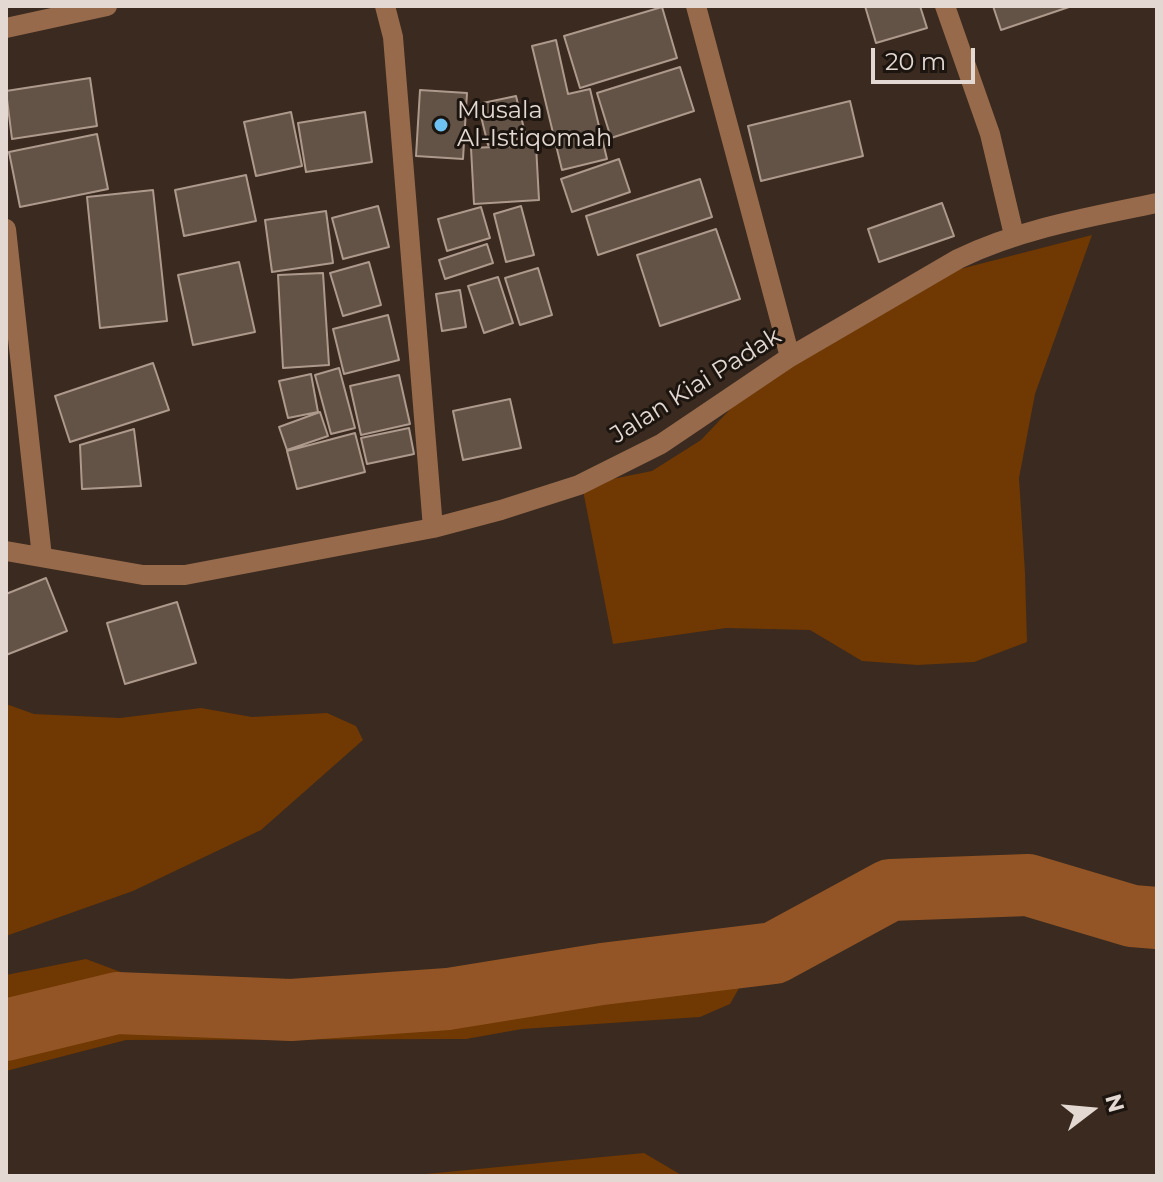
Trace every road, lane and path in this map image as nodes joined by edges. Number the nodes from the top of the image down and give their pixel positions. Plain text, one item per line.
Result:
1 (107, 6) edge
2 (385, 6) edge
3 (696, 6) edge
4 (945, 6) edge
5 (6, 28) edge
6 (1157, 203) edge
7 (6, 229) edge
8 (1014, 235) junction
9 (6, 240) edge
10 (790, 357) junction
11 (433, 528) junction
12 (6, 551) edge
13 (42, 557) junction

1 - 5 street
2 - 11 street
3 - 10 street
4 - 8 street
6 - 8 street, Jalan Kiai Padak
7 - 9 street
8 - 10 street, Jalan Kiai Padak
9 - 13 street
10 - 11 street, Jalan Kiai Padak
11 - 13 street, Jalan Kiai Padak
12 - 13 street, Jalan Kiai Padak

